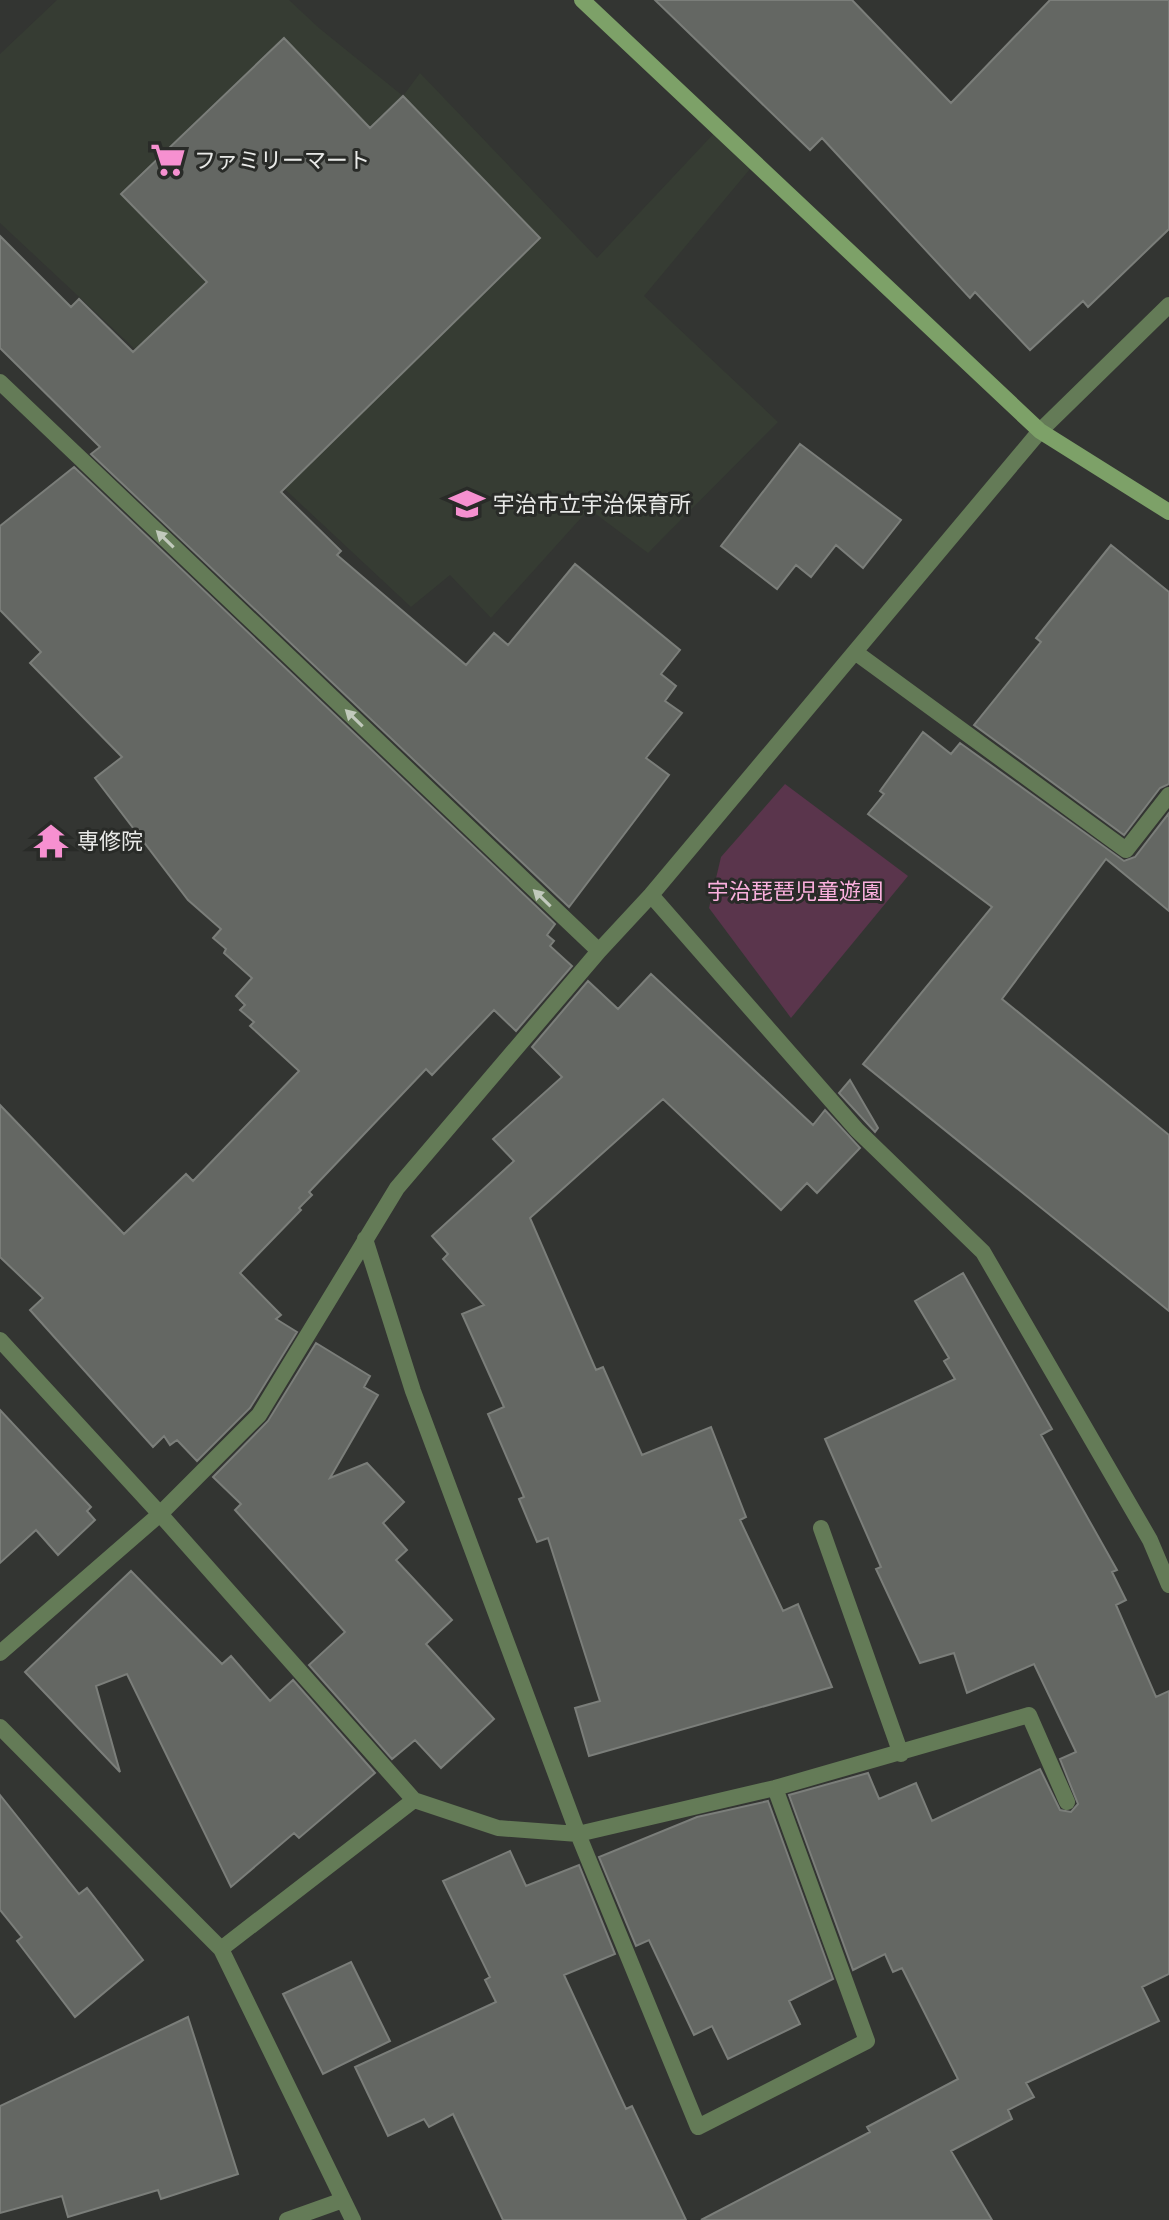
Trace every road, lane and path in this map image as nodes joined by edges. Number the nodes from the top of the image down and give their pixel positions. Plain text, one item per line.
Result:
1 (582, 0) edge
2 (1169, 305) edge
3 (0, 382) edge
4 (1040, 431) junction
5 (1169, 512) edge
6 (855, 652) junction
7 (1169, 795) edge
8 (651, 895) junction
9 (599, 951) junction
10 (365, 1239) junction
11 (0, 1340) edge
12 (160, 1514) junction
13 (821, 1528) dead end
14 (1169, 1585) edge
15 (0, 1653) edge
16 (0, 1727) edge
17 (901, 1754) junction
18 (775, 1788) junction
19 (414, 1800) junction
20 (1067, 1802) dead end
21 (578, 1834) junction
22 (221, 1949) junction
23 (343, 2200) junction
24 (287, 2220) edge
25 (353, 2220) edge

1 - 4 street
2 - 4 street
9 -> 3 street
4 - 5 street
4 - 6 street
6 - 7 street
6 - 8 street
8 - 9 street
8 - 14 street
9 - 10 street
10 - 12 street
10 - 21 street
11 - 12 street
12 - 15 street
12 - 19 street
13 - 17 street
16 - 22 street
17 - 18 street
17 - 20 street
18 - 21 street
18 - 21 street
19 - 21 street
19 - 22 street
22 - 23 street
23 - 24 street
23 - 25 street

